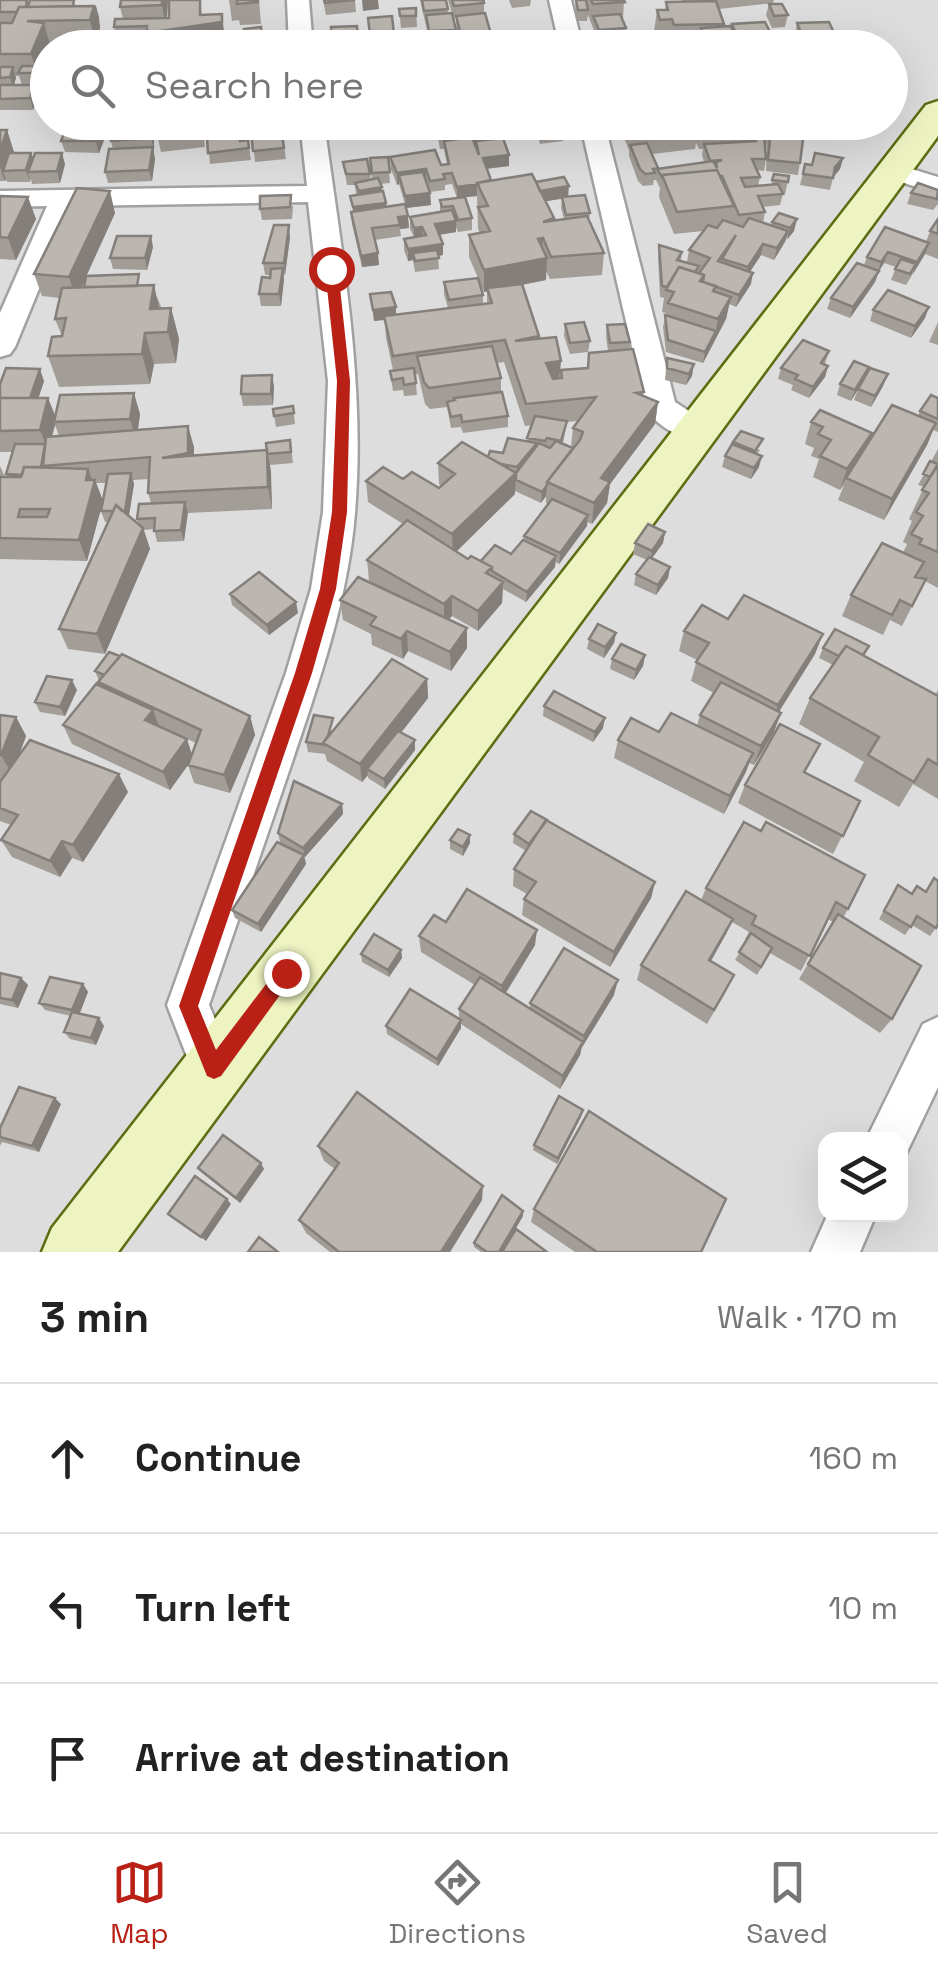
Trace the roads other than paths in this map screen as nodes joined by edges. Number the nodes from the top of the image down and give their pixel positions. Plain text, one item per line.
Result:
1 (298, 0) edge
2 (560, 0) edge
3 (300, 30) edge
4 (568, 30) edge
5 (938, 112) edge
6 (315, 140) edge
7 (596, 140) edge
8 (916, 179) edge
9 (323, 194) junction
10 (0, 198) edge
11 (63, 199) junction
12 (0, 347) edge
13 (695, 430) junction
14 (938, 1040) edge
15 (214, 1069) junction
16 (893, 1132) edge
17 (849, 1222) edge
18 (76, 1252) edge
19 (834, 1252) edge

1 - 3 street
2 - 4 street
5 - 8 street
6 - 9 street
7 - 13 street
8 - 13 street
9 - 11 street
9 - 15 street
10 - 11 street
11 - 12 street
13 - 15 street
14 - 16 street
15 - 18 street
17 - 19 street

